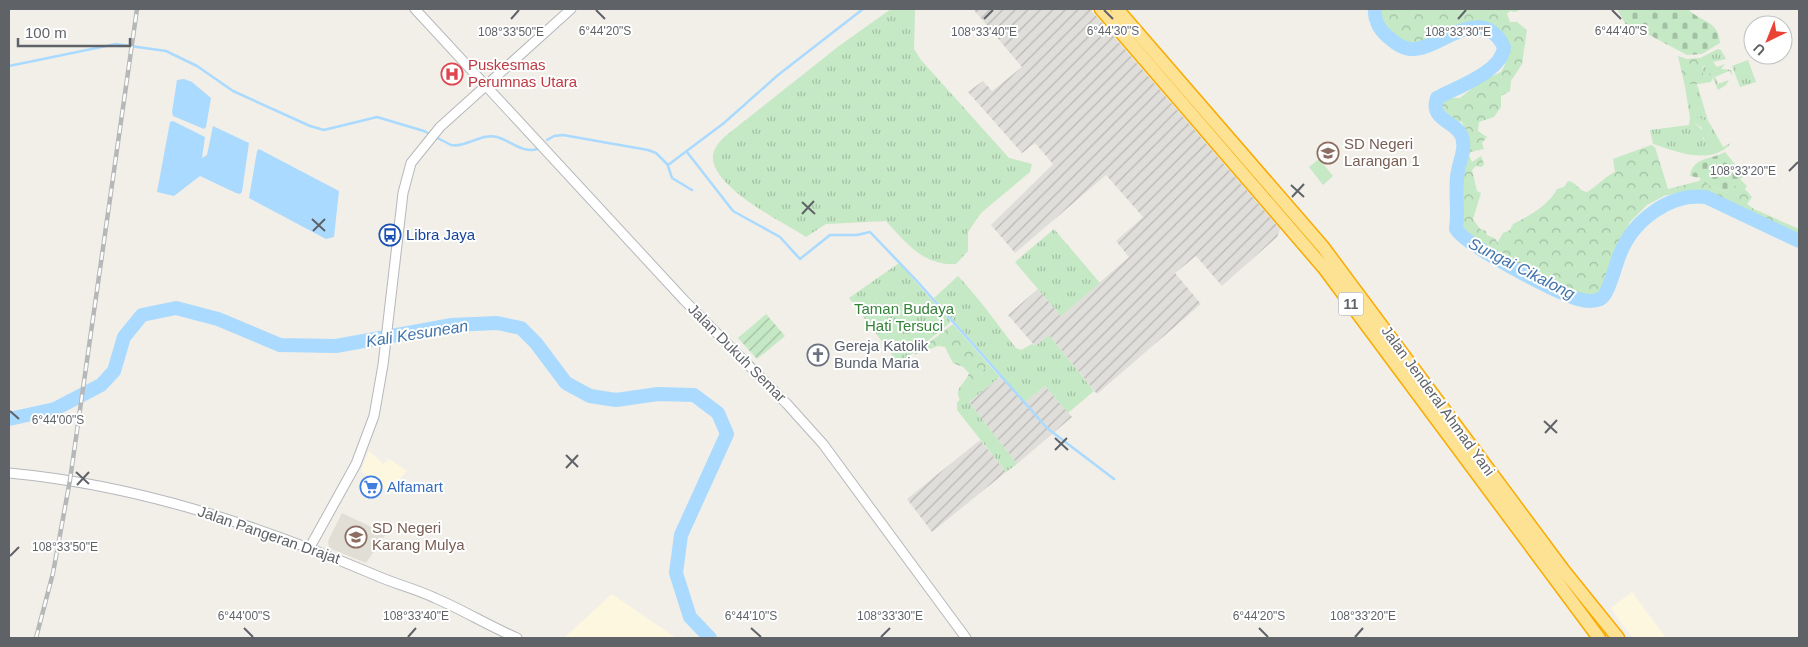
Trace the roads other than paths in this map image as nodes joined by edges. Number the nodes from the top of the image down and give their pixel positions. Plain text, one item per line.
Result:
1 (415, 9) edge
2 (571, 9) edge
3 (1101, 9) edge
4 (1117, 9) edge
5 (487, 86) junction
6 (9, 473) edge
7 (310, 547) junction
8 (517, 638) edge
9 (966, 638) edge
10 (1600, 638) edge
11 (1618, 638) edge

1 - 5 street, Jalan Dukuh Semar
2 - 5 street
3 - 10 highway, Jalan Jenderal Ahmad Yani / 11
4 - 11 highway, Jalan Jenderal Ahmad Yani / 11
5 - 7 street
5 - 9 street, Jalan Dukuh Semar
6 - 7 street, Jalan Pangeran Drajat
7 - 8 street, Jalan Pangeran Drajat

